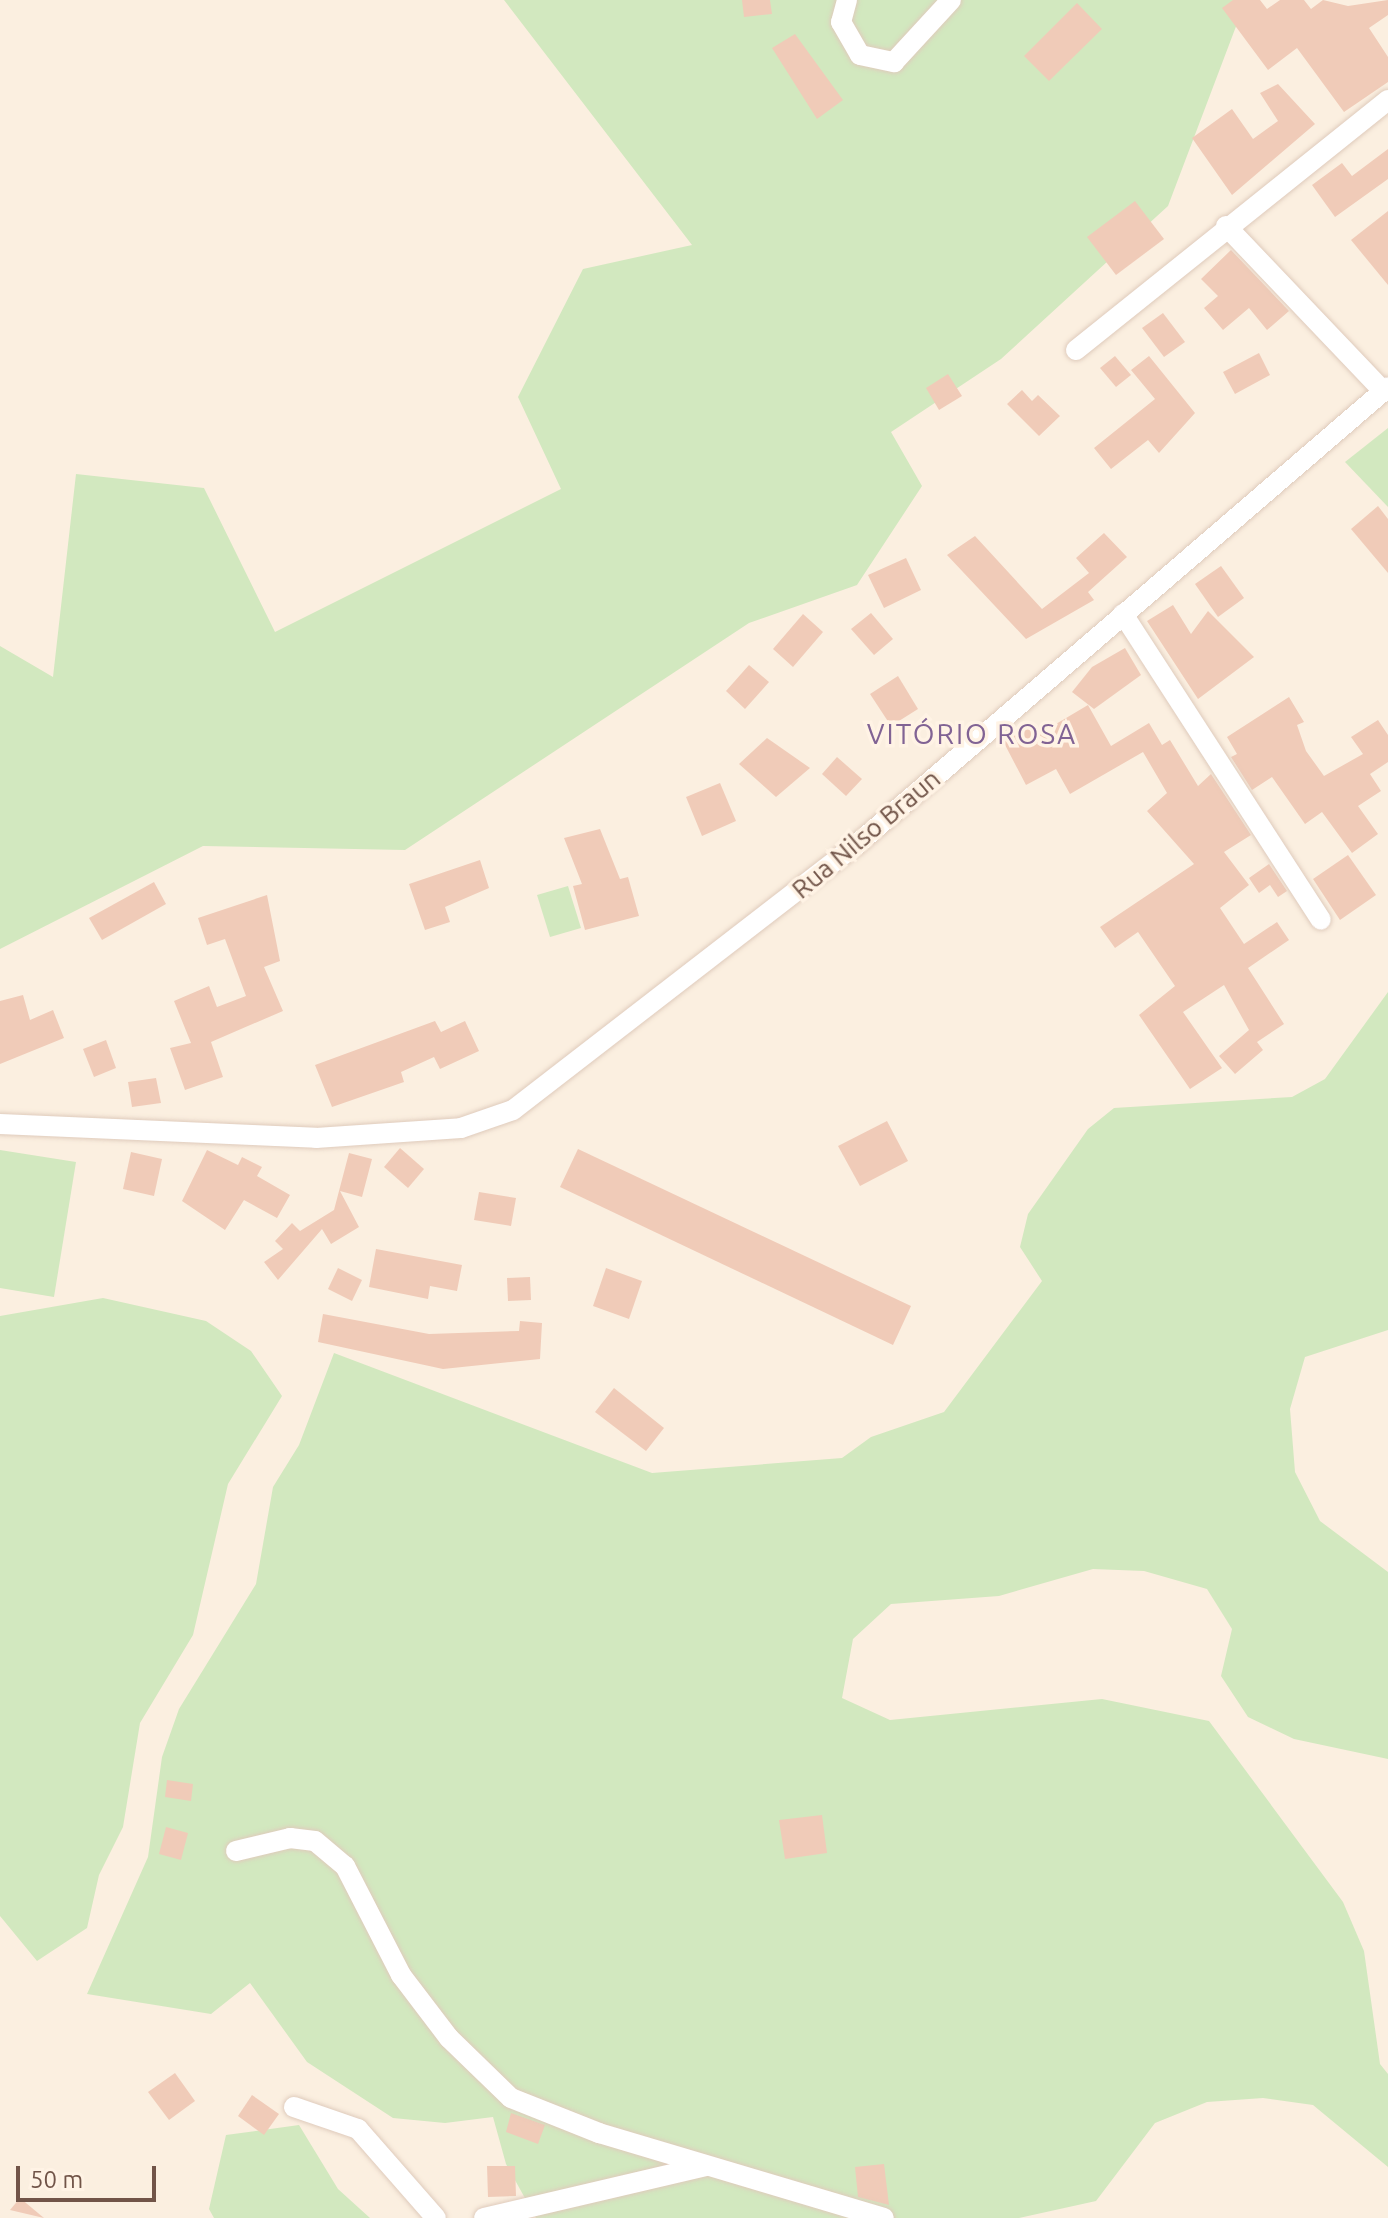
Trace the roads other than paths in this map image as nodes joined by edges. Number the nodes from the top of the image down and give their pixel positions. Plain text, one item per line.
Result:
1 (847, 0) edge
2 (951, 0) edge
3 (1388, 100) edge
4 (1226, 226) junction
5 (1076, 350) dead end
6 (1385, 389) edge
7 (1123, 614) junction
8 (1321, 920) dead end
9 (0, 1124) edge
10 (236, 1851) dead end
11 (294, 2107) dead end
12 (708, 2166) junction
13 (436, 2218) edge
14 (484, 2218) edge
15 (884, 2218) edge

1 - 2 street
3 - 4 street
4 - 5 street
4 - 6 street
6 - 7 street, Rua Nilso Braun
7 - 8 street
7 - 9 street, Rua Nilso Braun
10 - 12 street
11 - 13 street
12 - 14 street
12 - 15 street

